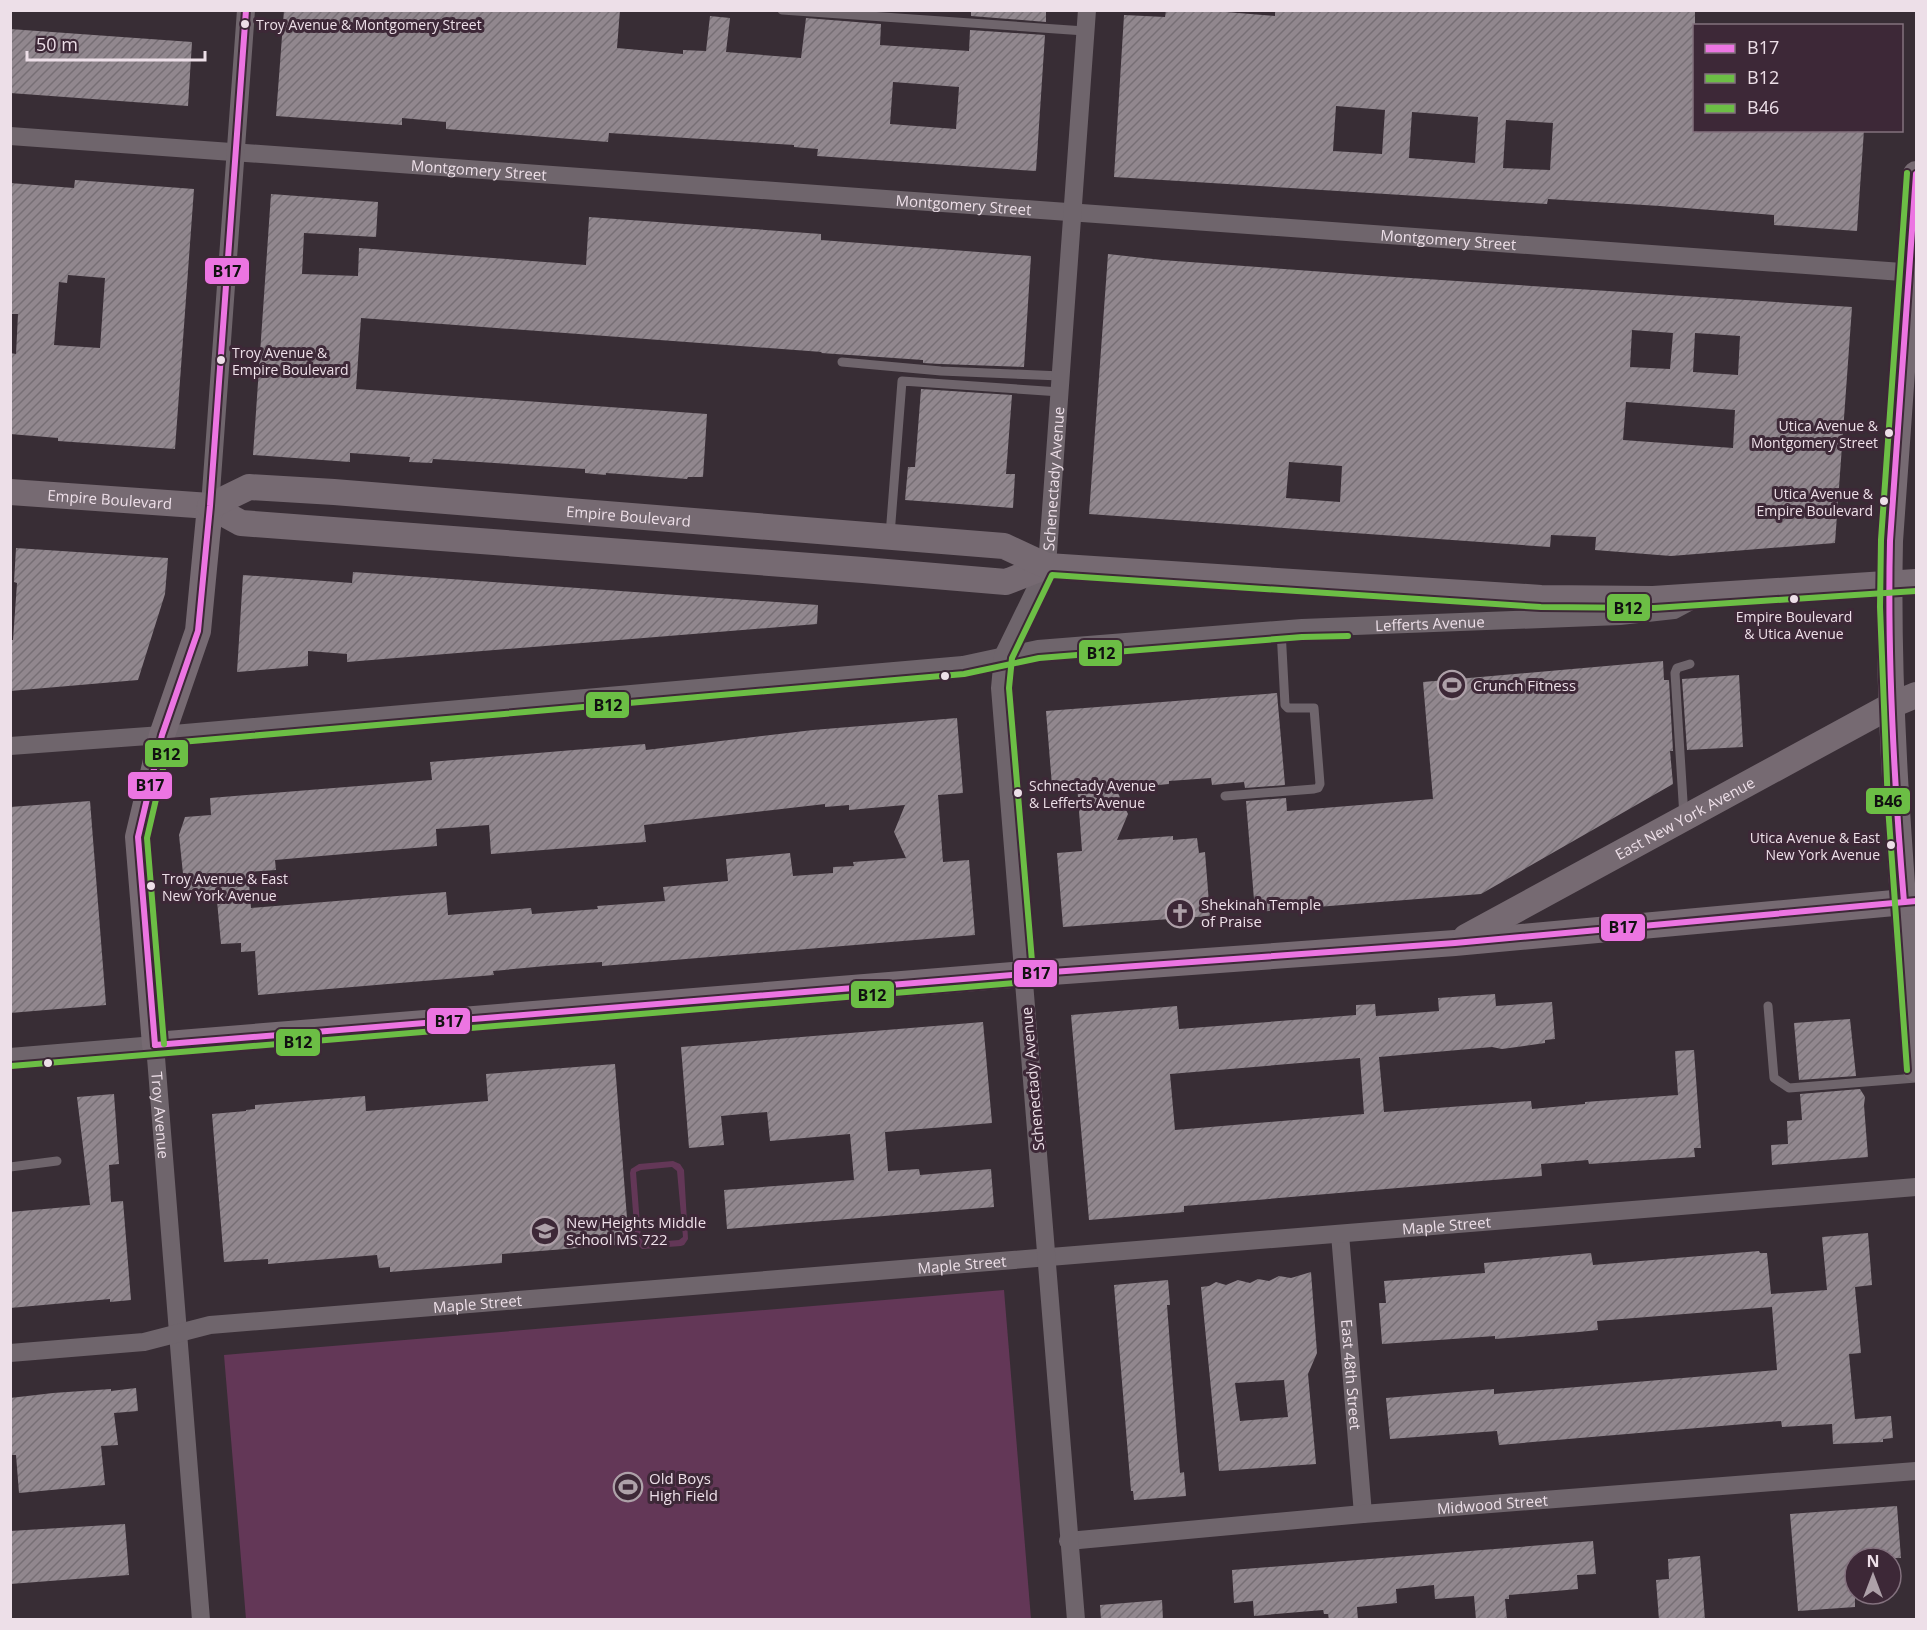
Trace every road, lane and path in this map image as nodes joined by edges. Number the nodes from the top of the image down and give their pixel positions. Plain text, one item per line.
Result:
1 (246, 10) edge
2 (782, 10) edge
3 (1087, 10) edge
4 (1086, 31) junction
5 (10, 136) edge
6 (236, 153) junction
7 (1917, 174) edge
8 (1073, 212) junction
9 (1913, 272) edge
10 (842, 362) dead end
11 (1060, 384) junction
12 (10, 492) edge
13 (210, 506) junction
14 (890, 538) junction
15 (1047, 566) junction
16 (1917, 582) edge
17 (1889, 584) junction
18 (1702, 596) junction
19 (1281, 630) junction
20 (1003, 656) junction
21 (1690, 664) dead end
22 (1917, 695) edge
23 (1892, 705) junction
24 (162, 735) junction
25 (10, 746) edge
26 (1225, 796) dead end
27 (1684, 820) junction
28 (1911, 901) edge
29 (1455, 943) junction
30 (1024, 974) junction
31 (1768, 1006) dead end
32 (155, 1045) junction
33 (10, 1057) edge
34 (1917, 1069) edge
35 (1917, 1078) edge
36 (57, 1161) dead end
37 (10, 1167) edge
38 (1917, 1187) edge
39 (1340, 1234) junction
40 (1047, 1257) junction
41 (179, 1334) junction
42 (10, 1353) edge
43 (1917, 1471) edge
44 (1362, 1514) junction
45 (1068, 1541) junction
46 (201, 1620) edge
47 (1076, 1620) edge

1 - 6 street, Troy Avenue
2 - 4 lane
3 - 4 street, Schenectady Avenue
4 - 8 street, Schenectady Avenue
5 - 6 street, Montgomery Street
6 - 8 street, Montgomery Street
6 - 13 street, Troy Avenue
7 - 9 main road
8 - 9 street, Montgomery Street
8 - 11 street, Schenectady Avenue
9 - 17 main road
10 - 11 lane
11 - 14 lane
11 - 15 street, Schenectady Avenue
12 - 13 main road, Empire Boulevard
13 - 14 main road, Empire Boulevard
13 - 15 main road, Empire Boulevard
13 - 24 main road, Troy Avenue
14 - 15 main road, Empire Boulevard
15 - 18 main road, Empire Boulevard
15 - 20 street, Schenectady Avenue
16 - 17 main road, Empire Boulevard
17 - 18 main road, Empire Boulevard
17 - 23 main road
18 - 19 street, Lefferts Avenue
19 - 20 street, Lefferts Avenue
19 - 26 lane
20 - 24 street, Lefferts Avenue
20 - 30 street, Schenectady Avenue
21 - 27 lane
22 - 23 main road, East New York Avenue
23 - 27 main road, East New York Avenue
23 - 28 main road
24 - 25 street, Lefferts Avenue
24 - 32 main road, Troy Avenue
27 - 29 main road, East New York Avenue
28 - 29 main road, East New York Avenue
28 - 34 main road
29 - 30 main road, East New York Avenue
30 - 32 main road, East New York Avenue
30 - 40 street, Schenectady Avenue
31 - 35 lane
32 - 33 street, East New York Avenue
32 - 41 street, Troy Avenue
36 - 37 lane
38 - 39 street, Maple Street
39 - 40 street, Maple Street
39 - 44 street, East 48th Street
40 - 41 street, Maple Street
40 - 45 street, Schenectady Avenue
41 - 42 street, Maple Street
41 - 46 street, Troy Avenue
43 - 44 street, Midwood Street
44 - 45 street, Midwood Street
45 - 47 street, Schenectady Avenue

